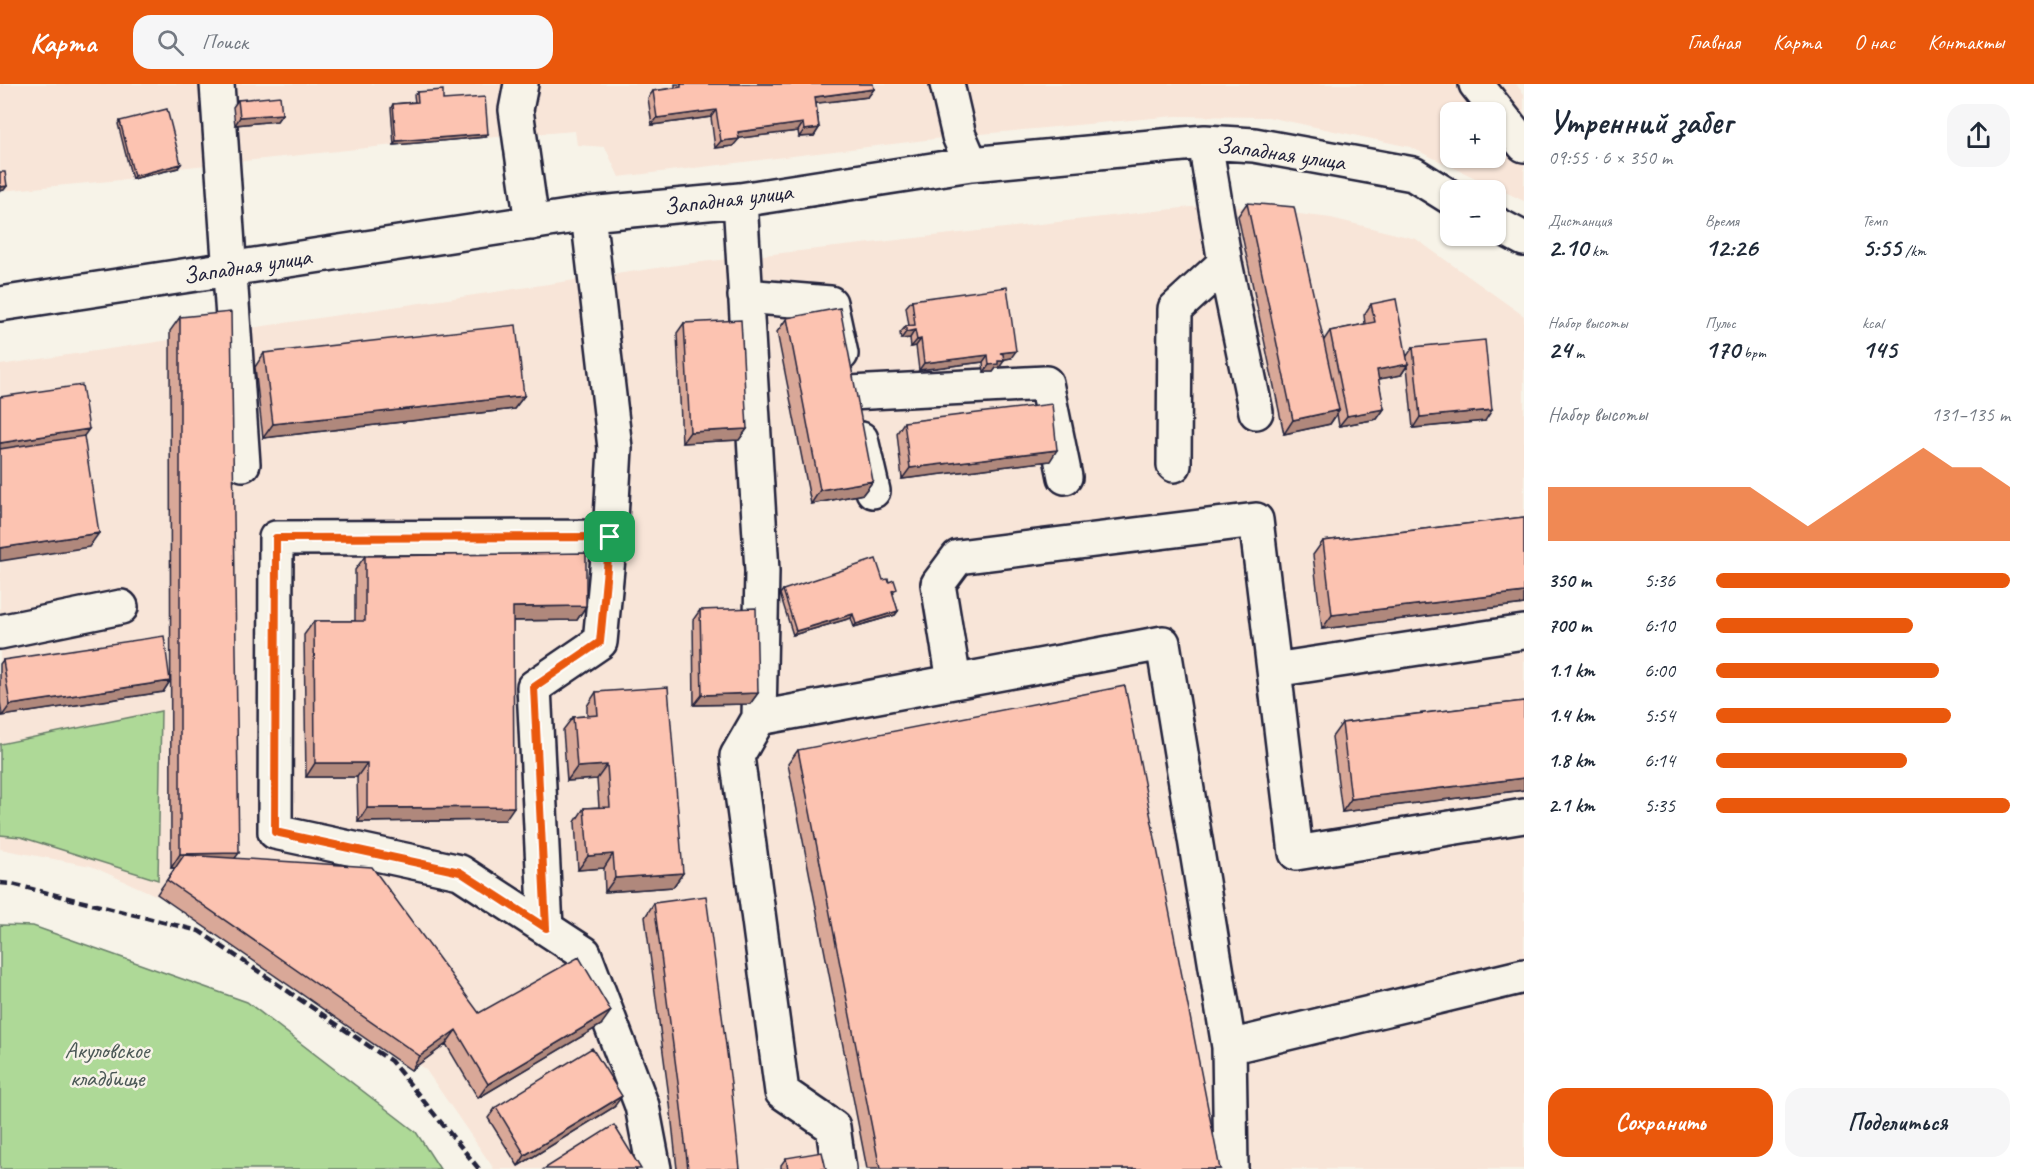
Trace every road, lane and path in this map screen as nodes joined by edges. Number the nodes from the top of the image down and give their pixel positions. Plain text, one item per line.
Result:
1 (217, 84) edge
2 (521, 84) edge
3 (946, 84) edge
4 (1476, 84) edge
5 (1205, 142) junction
6 (1524, 145) edge
7 (971, 164) junction
8 (1440, 191) edge
9 (740, 200) junction
10 (588, 214) junction
11 (532, 223) junction
12 (1506, 229) edge
13 (1524, 239) edge
14 (1225, 263) junction
15 (230, 269) junction
16 (746, 296) junction
17 (0, 304) edge
18 (850, 393) junction
19 (1256, 412) dead end
20 (243, 464) dead end
21 (1174, 465) dead end
22 (1065, 477) dead end
23 (873, 491) edge
24 (610, 537) junction
25 (121, 607) dead end
26 (0, 632) edge
27 (1524, 632) edge
28 (1274, 670) junction
29 (954, 681) junction
30 (759, 718) junction
31 (1524, 816) edge
32 (546, 928) junction
33 (1524, 976) edge
34 (1229, 1047) junction
35 (654, 1169) edge
36 (839, 1169) edge
37 (1231, 1169) edge

1 - 15 street
2 - 11 street
3 - 7 street
4 - 6 street
5 - 7 street, Западная улица
5 - 8 street, Западная улица
5 - 14 street
7 - 9 street, Западная улица
9 - 10 street, Западная улица
9 - 16 street
10 - 11 street, Западная улица
10 - 24 street
11 - 15 street, Западная улица
12 - 13 street
14 - 19 street
14 - 21 street
15 - 17 street, Западная улица
15 - 20 street
16 - 18 street
16 - 30 street
18 - 22 street
18 - 23 street
24 - 32 street
24 - 32 street
25 - 26 street
27 - 28 street
28 - 29 street
28 - 31 street
29 - 30 street
29 - 34 street
30 - 36 street
32 - 35 street
33 - 34 street
34 - 37 street

